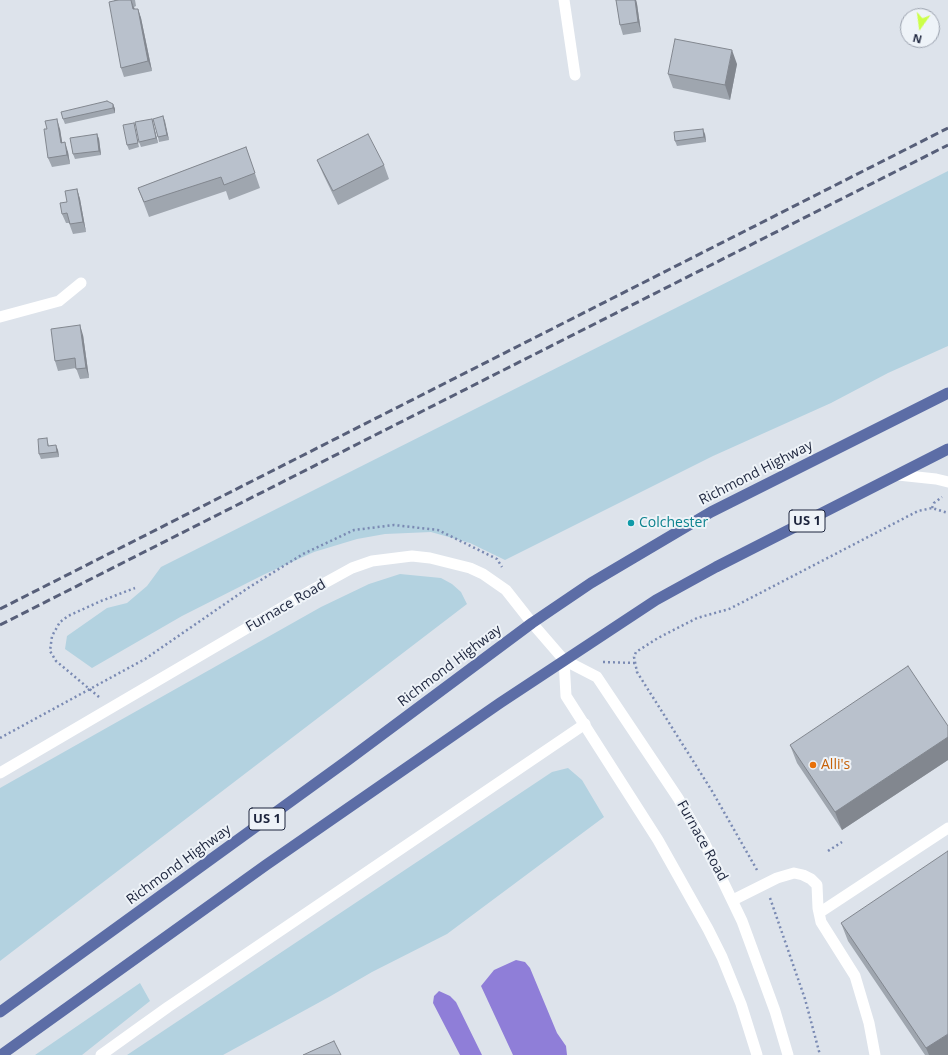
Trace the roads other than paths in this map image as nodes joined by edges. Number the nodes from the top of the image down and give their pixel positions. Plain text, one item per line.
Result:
1 (564, 0) edge
2 (575, 75) dead end
3 (81, 283) dead end
4 (0, 317) edge
5 (948, 393) edge
6 (948, 449) edge
7 (898, 475) junction
8 (948, 482) edge
9 (532, 623) junction
10 (564, 660) junction
11 (585, 724) junction
12 (0, 773) edge
13 (948, 828) edge
14 (733, 900) junction
15 (819, 913) junction
16 (0, 1012) edge
17 (1, 1055) edge
18 (101, 1055) edge
19 (757, 1055) edge
20 (788, 1055) edge
21 (875, 1055) edge

1 - 2 main road
3 - 4 main road
5 - 9 main road, Richmond Highway / US 1
6 - 7 main road, US 1
7 - 8 main road
7 - 10 main road, US 1
9 - 10 main road, Furnace Road
9 - 12 main road, Furnace Road
9 - 16 main road, Richmond Highway / US 1
10 - 11 main road
10 - 14 main road, Furnace Road
10 - 17 main road, US 1
11 - 18 main road
11 - 19 main road
13 - 15 main road
14 - 15 main road
14 - 20 main road, Furnace Road
15 - 21 main road

